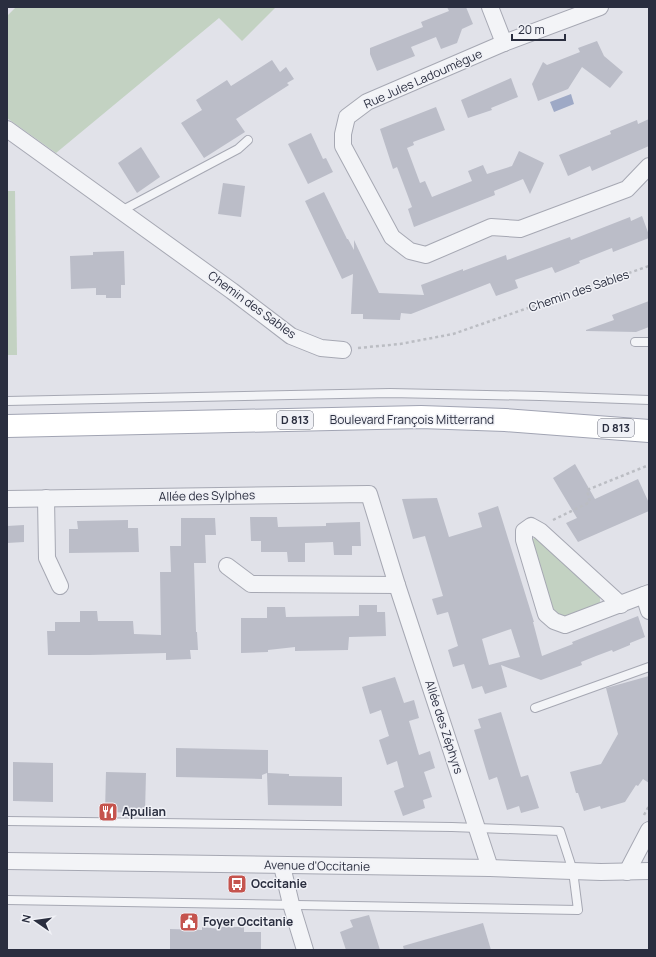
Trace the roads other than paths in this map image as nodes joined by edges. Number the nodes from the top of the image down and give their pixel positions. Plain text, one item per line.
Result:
1 (490, 7) edge
2 (600, 7) edge
3 (504, 44) junction
4 (7, 129) edge
5 (248, 140) dead end
6 (649, 166) edge
7 (121, 211) junction
8 (635, 342) dead end
9 (649, 342) edge
10 (343, 350) road end
11 (649, 400) edge
12 (7, 401) edge
13 (583, 425) junction
14 (7, 426) edge
15 (649, 427) edge
16 (649, 431) edge
17 (369, 494) joint
18 (46, 498) junction
19 (7, 499) edge
20 (226, 566) dead end
21 (397, 585) junction
22 (60, 586) dead end
23 (647, 594) edge
24 (621, 605) junction
25 (649, 611) edge
26 (649, 667) edge
27 (535, 708) dead end
28 (7, 821) edge
29 (645, 825) edge
30 (477, 828) junction
31 (7, 861) edge
32 (282, 866) junction
33 (490, 868) junction
34 (573, 871) junction
35 (649, 871) edge
36 (627, 872) junction
37 (7, 900) edge
38 (291, 904) junction
39 (306, 950) edge

1 - 3 street
2 - 3 street, Rue Jules Ladoumègue
3 - 6 street, Rue Jules Ladoumègue
4 - 7 street, Chemin des Sables
5 - 7 lane
7 - 10 street, Chemin des Sables
8 - 9 lane
11 - 12 lane
13 - 14 main road, Boulevard François Mitterrand / D 813
13 - 15 main road
13 - 16 main road, Boulevard François Mitterrand / D 813
17 - 18 street, Allée des Sylphes
17 - 21 street, Allée des Zéphyrs
18 - 19 street, Allée des Sylphes
18 - 22 street
20 - 21 street
21 - 30 street, Allée des Zéphyrs
23 - 24 street
23 - 25 street
24 - 24 street
26 - 27 lane
28 - 30 lane
29 - 36 street
30 - 33 street, Allée des Zéphyrs
30 - 34 lane
31 - 32 street, Avenue d'Occitanie
32 - 33 street, Avenue d'Occitanie
32 - 38 street
33 - 34 street, Avenue d'Occitanie
34 - 36 street, Avenue d'Occitanie
34 - 38 lane
35 - 36 street, Avenue d'Occitanie
37 - 38 lane
38 - 39 street

